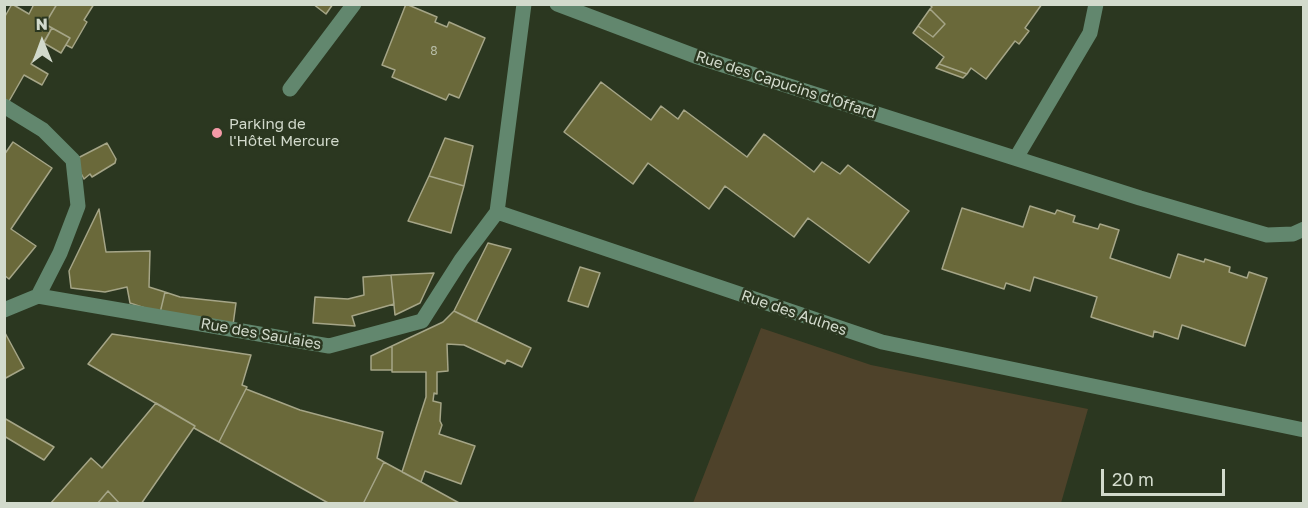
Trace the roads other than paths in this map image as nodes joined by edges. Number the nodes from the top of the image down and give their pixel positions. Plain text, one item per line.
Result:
1 (354, 4) edge
2 (524, 4) edge
3 (557, 4) edge
4 (1096, 4) edge
5 (290, 89) dead end
6 (4, 106) edge
7 (1016, 158) junction
8 (497, 212) junction
9 (1304, 229) edge
10 (38, 296) junction
11 (4, 310) edge
12 (1304, 430) edge

1 - 5 street
2 - 8 street
3 - 7 street, Rue des Capucins d'Offard
4 - 7 street
6 - 10 street
7 - 9 street, Rue des Capucins d'Offard
8 - 10 street, Rue des Saulaies
8 - 12 street, Rue des Aulnes
10 - 11 street

